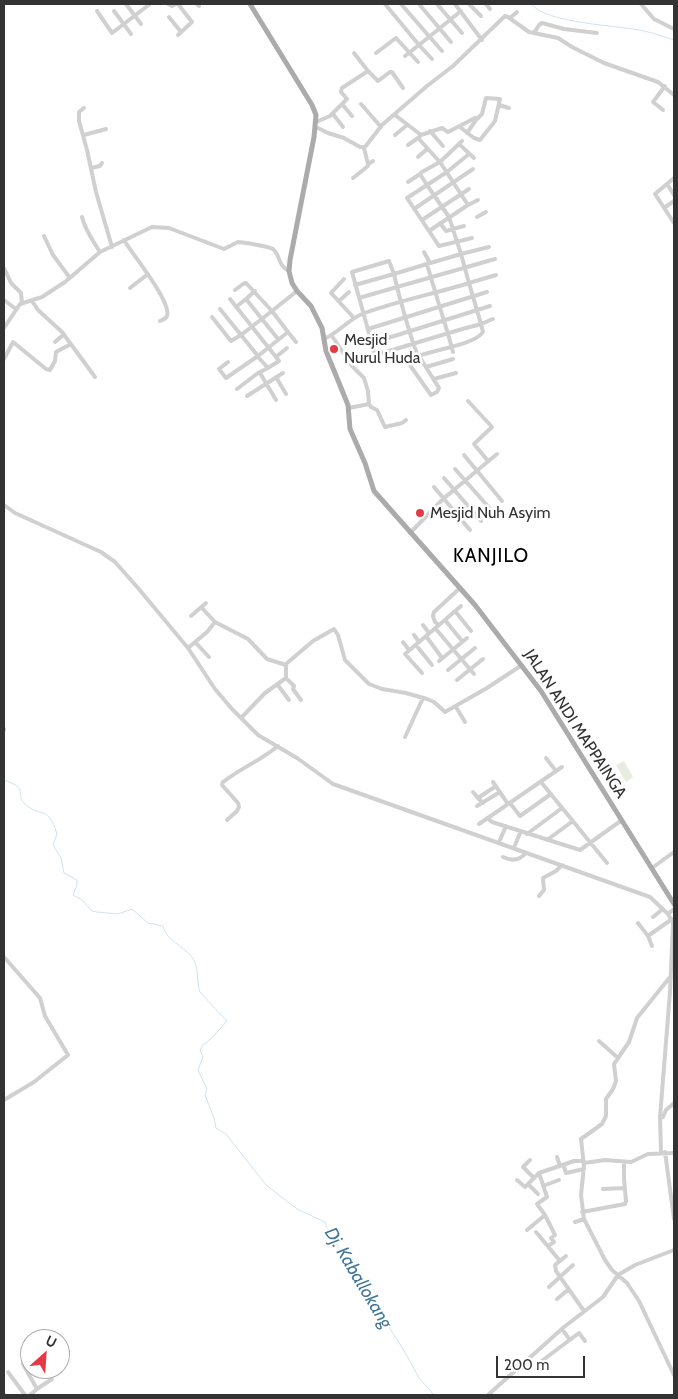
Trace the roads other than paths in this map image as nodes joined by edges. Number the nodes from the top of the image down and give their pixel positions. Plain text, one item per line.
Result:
1 (126, 4) edge
2 (168, 4) edge
3 (177, 4) edge
4 (250, 4) edge
5 (385, 4) edge
6 (402, 4) edge
7 (419, 4) edge
8 (437, 4) edge
9 (454, 4) edge
10 (469, 4) edge
11 (486, 4) edge
12 (641, 4) edge
13 (147, 5) edge
14 (490, 9) dead end
15 (97, 11) dead end
16 (114, 11) dead end
17 (460, 11) junction
18 (517, 12) dead end
19 (134, 16) junction
20 (481, 16) dead end
21 (169, 17) dead end
22 (510, 18) junction
23 (450, 20) junction
24 (124, 24) junction
25 (141, 24) dead end
26 (440, 28) junction
27 (674, 29) edge
28 (462, 33) dead end
29 (597, 33) dead end
30 (131, 34) dead end
31 (534, 34) junction
32 (430, 36) junction
33 (482, 40) junction
34 (451, 42) dead end
35 (419, 45) junction
36 (442, 51) dead end
37 (409, 52) junction
38 (354, 53) dead end
39 (376, 53) dead end
40 (405, 56) dead end
41 (432, 59) dead end
42 (418, 62) dead end
43 (368, 71) junction
44 (665, 86) junction
45 (403, 88) dead end
46 (674, 95) edge
47 (342, 104) junction
48 (361, 104) dead end
49 (498, 105) junction
50 (84, 108) dead end
51 (509, 108) dead end
52 (663, 110) dead end
53 (333, 114) junction
54 (395, 115) junction
55 (352, 116) dead end
56 (477, 119) junction
57 (316, 125) junction
58 (407, 125) junction
59 (343, 127) dead end
60 (381, 127) junction
61 (460, 127) junction
62 (106, 129) dead end
63 (430, 131) junction
64 (448, 132) junction
65 (467, 133) junction
66 (84, 135) junction
67 (395, 136) dead end
68 (419, 136) junction
69 (453, 137) dead end
70 (408, 145) dead end
71 (443, 146) dead end
72 (364, 148) junction
73 (427, 149) junction
74 (469, 154) junction
75 (418, 158) dead end
76 (474, 158) dead end
77 (373, 161) dead end
78 (439, 161) junction
79 (102, 163) dead end
80 (368, 164) junction
81 (91, 168) junction
82 (473, 169) dead end
83 (447, 172) junction
84 (420, 174) junction
85 (353, 178) dead end
86 (674, 178) edge
87 (408, 182) dead end
88 (454, 183) junction
89 (667, 184) junction
90 (427, 185) junction
91 (469, 189) dead end
92 (462, 194) junction
93 (674, 195) edge
94 (434, 196) junction
95 (478, 200) dead end
96 (674, 200) edge
97 (468, 205) junction
98 (441, 206) junction
99 (664, 208) junction
100 (414, 209) junction
101 (486, 212) dead end
102 (82, 217) dead end
103 (449, 217) junction
104 (477, 217) dead end
105 (422, 220) junction
106 (440, 223) junction
107 (674, 223) edge
108 (464, 226) dead end
109 (453, 229) junction
110 (429, 231) junction
111 (44, 236) dead end
112 (472, 238) dead end
113 (124, 240) junction
114 (457, 242) junction
115 (112, 247) junction
116 (489, 247) dead end
117 (100, 252) junction
118 (424, 252) dead end
119 (461, 254) junction
120 (495, 259) dead end
121 (428, 263) junction
122 (4, 268) edge
123 (465, 268) junction
124 (289, 271) junction
125 (148, 274) junction
126 (394, 274) junction
127 (496, 275) dead end
128 (70, 278) junction
129 (431, 278) junction
130 (344, 279) dead end
131 (469, 282) junction
132 (356, 285) junction
133 (130, 288) dead end
134 (396, 288) junction
135 (235, 290) dead end
136 (255, 291) junction
137 (297, 291) junction
138 (350, 292) dead end
139 (487, 292) dead end
140 (435, 293) junction
141 (474, 296) junction
142 (359, 298) junction
143 (230, 299) dead end
144 (246, 299) junction
145 (4, 300) edge
146 (32, 301) junction
147 (264, 301) junction
148 (338, 301) junction
149 (401, 302) junction
150 (22, 303) junction
151 (490, 306) dead end
152 (236, 307) junction
153 (439, 307) junction
154 (254, 308) junction
155 (16, 309) junction
156 (220, 309) dead end
157 (478, 310) junction
158 (272, 311) junction
159 (364, 314) junction
160 (405, 317) junction
161 (212, 318) dead end
162 (354, 318) junction
163 (262, 319) junction
164 (493, 319) dead end
165 (443, 320) junction
166 (160, 321) dead end
167 (280, 322) junction
168 (481, 324) junction
169 (252, 327) junction
170 (4, 328) edge
171 (368, 328) junction
172 (270, 329) junction
173 (409, 330) junction
174 (288, 332) junction
175 (448, 333) junction
176 (64, 334) junction
177 (241, 335) junction
178 (332, 336) junction
179 (278, 339) junction
180 (324, 339) junction
181 (55, 342) dead end
182 (296, 342) dead end
183 (372, 343) junction
184 (413, 343) junction
185 (71, 344) junction
186 (452, 346) junction
187 (268, 347) junction
188 (287, 348) dead end
189 (453, 352) dead end
190 (258, 356) junction
191 (419, 356) junction
192 (276, 357) junction
193 (4, 359) edge
194 (452, 359) dead end
195 (228, 362) dead end
196 (426, 367) junction
197 (268, 368) junction
198 (260, 373) junction
199 (283, 373) dead end
200 (456, 373) dead end
201 (95, 377) dead end
202 (276, 377) junction
203 (434, 379) junction
204 (267, 383) junction
205 (237, 389) dead end
206 (286, 394) dead end
207 (247, 396) dead end
208 (276, 400) dead end
209 (468, 401) dead end
210 (369, 404) junction
211 (349, 408) junction
212 (406, 420) dead end
213 (497, 454) dead end
214 (464, 455) dead end
215 (488, 462) junction
216 (455, 469) dead end
217 (477, 471) junction
218 (444, 478) dead end
219 (465, 480) junction
220 (434, 487) dead end
221 (454, 490) junction
222 (443, 499) junction
223 (502, 501) dead end
224 (4, 506) edge
225 (492, 511) dead end
226 (481, 521) dead end
227 (470, 530) dead end
228 (410, 534) junction
229 (460, 588) junction
230 (206, 603) dead end
231 (461, 606) dead end
232 (201, 607) junction
233 (455, 611) junction
234 (191, 616) dead end
235 (445, 620) junction
236 (216, 622) junction
237 (423, 625) dead end
238 (437, 626) junction
239 (471, 631) dead end
240 (414, 635) dead end
241 (427, 635) junction
242 (467, 638) dead end
243 (462, 641) junction
244 (195, 642) junction
245 (402, 642) dead end
246 (418, 643) junction
247 (188, 648) junction
248 (475, 648) dead end
249 (453, 649) junction
250 (409, 650) junction
251 (208, 657) dead end
252 (461, 659) junction
253 (483, 659) dead end
254 (286, 665) junction
255 (432, 665) dead end
256 (522, 665) junction
257 (448, 670) dead end
258 (470, 670) junction
259 (422, 673) dead end
260 (474, 674) dead end
261 (286, 678) junction
262 (457, 680) dead end
263 (277, 684) junction
264 (423, 698) junction
265 (289, 700) dead end
266 (301, 700) dead end
267 (456, 707) junction
268 (241, 718) junction
269 (465, 722) dead end
270 (405, 737) dead end
271 (278, 746) junction
272 (546, 758) dead end
273 (562, 767) dead end
274 (556, 771) junction
275 (493, 782) dead end
276 (541, 782) junction
277 (496, 786) junction
278 (473, 792) dead end
279 (500, 792) junction
280 (551, 794) junction
281 (478, 798) junction
282 (482, 803) junction
283 (509, 803) junction
284 (478, 806) dead end
285 (562, 808) junction
286 (488, 818) junction
287 (227, 820) dead end
288 (622, 820) junction
289 (573, 821) junction
290 (479, 824) dead end
291 (506, 826) junction
292 (521, 831) junction
293 (527, 834) junction
294 (500, 840) dead end
295 (547, 840) junction
296 (591, 843) junction
297 (515, 845) dead end
298 (674, 852) edge
299 (526, 853) junction
300 (503, 857) dead end
301 (607, 863) dead end
302 (562, 865) junction
303 (652, 868) junction
304 (539, 896) dead end
305 (674, 904) edge
306 (663, 908) junction
307 (674, 909) edge
308 (668, 914) junction
309 (653, 916) dead end
310 (672, 919) junction
311 (638, 923) dead end
312 (648, 936) junction
313 (652, 946) dead end
314 (4, 957) edge
315 (670, 977) junction
316 (598, 1042) dead end
317 (618, 1058) junction
318 (4, 1100) edge
319 (674, 1103) edge
320 (660, 1118) junction
321 (663, 1152) junction
322 (674, 1153) edge
323 (557, 1157) dead end
324 (530, 1160) dead end
325 (584, 1162) junction
326 (624, 1162) junction
327 (562, 1166) junction
328 (584, 1169) junction
329 (539, 1174) junction
330 (534, 1178) junction
331 (517, 1180) dead end
332 (559, 1180) dead end
333 (528, 1184) junction
334 (543, 1186) junction
335 (625, 1188) junction
336 (603, 1189) dead end
337 (538, 1194) dead end
338 (582, 1212) junction
339 (545, 1215) junction
340 (584, 1218) junction
341 (674, 1219) edge
342 (575, 1222) dead end
343 (527, 1230) dead end
344 (536, 1232) dead end
345 (548, 1246) junction
346 (674, 1250) edge
347 (566, 1256) dead end
348 (560, 1261) junction
349 (574, 1265) dead end
350 (618, 1275) junction
351 (560, 1277) junction
352 (549, 1287) dead end
353 (569, 1289) junction
354 (557, 1299) dead end
355 (584, 1311) junction
356 (562, 1329) junction
357 (588, 1332) dead end
358 (579, 1334) junction
359 (570, 1340) junction
360 (585, 1341) dead end
361 (539, 1363) dead end
362 (8, 1372) dead end
363 (674, 1375) edge
364 (31, 1379) edge
365 (52, 1379) dead end
366 (37, 1389) junction
367 (25, 1395) edge
368 (30, 1395) edge
369 (488, 1395) edge

1 - 19 street
2 - 3 street
3 - 21 street
4 - 57 main road
5 - 35 street
6 - 32 street
7 - 26 street
8 - 23 street
9 - 17 street
10 - 20 street
11 - 14 street
12 - 27 street
13 - 19 street
15 - 24 street
16 - 24 street
17 - 23 street
17 - 33 street
18 - 22 street
19 - 24 street
19 - 25 street
22 - 31 street
22 - 33 street
23 - 26 street
23 - 28 street
24 - 30 street
26 - 32 street
26 - 34 street
29 - 31 street
31 - 44 street
32 - 35 street
32 - 36 street
33 - 54 street
35 - 37 street
35 - 41 street
37 - 39 street
37 - 40 street
37 - 42 street
38 - 43 street
43 - 45 street
43 - 47 street
44 - 46 street
44 - 52 street
47 - 53 street
47 - 55 street
48 - 60 street
49 - 51 street
49 - 56 street
49 - 65 street
50 - 66 street
53 - 57 street
53 - 59 street
54 - 58 street
54 - 60 street
56 - 61 street
56 - 65 street
57 - 72 street
57 - 124 main road, JALAN ANDI MAPPAINGA
58 - 67 street
58 - 68 street
60 - 72 street
61 - 64 street
61 - 65 street
62 - 66 street
63 - 64 street
63 - 68 street
63 - 71 street
64 - 69 street
66 - 81 street
68 - 70 street
68 - 73 street
72 - 80 street
73 - 75 street
73 - 78 street
74 - 76 street
74 - 78 street
74 - 83 street
77 - 80 street
78 - 83 street
78 - 84 street
79 - 81 street
80 - 85 street
81 - 115 street
82 - 88 street
83 - 88 street
83 - 90 street
84 - 87 street
84 - 90 street
86 - 89 street
88 - 92 street
88 - 94 street
89 - 93 street
89 - 99 street
90 - 94 street
90 - 100 street
91 - 92 street
92 - 97 street
92 - 98 street
94 - 98 street
94 - 100 street
95 - 97 street
96 - 99 street
97 - 103 street
98 - 103 street
98 - 105 street
99 - 107 street
100 - 105 street
101 - 104 street
102 - 117 street
103 - 106 street
103 - 109 street
105 - 110 street
106 - 109 street
106 - 110 street
108 - 109 street
109 - 114 street
110 - 114 street
111 - 128 street
112 - 114 street
113 - 115 street
113 - 124 street
113 - 125 street
114 - 119 street
115 - 117 street
116 - 119 street
117 - 128 street
118 - 121 street
119 - 121 street
119 - 123 street
120 - 123 street
121 - 126 street
121 - 129 street
122 - 150 street
123 - 129 street
123 - 131 street
124 - 137 main road, JALAN ANDI MAPPAINGA
125 - 133 street
125 - 166 street
126 - 132 street
126 - 132 street
126 - 134 street
127 - 131 street
128 - 146 street
129 - 134 street
129 - 140 street
130 - 148 street
131 - 140 street
131 - 141 street
132 - 142 street
134 - 142 street
134 - 149 street
135 - 136 street
136 - 144 street
136 - 147 street
137 - 158 street
137 - 180 main road, JALAN ANDI MAPPAINGA
138 - 148 street
139 - 141 street
140 - 149 street
140 - 153 street
141 - 153 street
141 - 157 street
142 - 159 street
143 - 152 street
144 - 152 street
144 - 154 street
145 - 155 street
146 - 150 street
146 - 176 street
147 - 154 street
147 - 158 street
148 - 162 street
149 - 159 street
149 - 160 street
150 - 155 street
151 - 157 street
152 - 169 street
153 - 160 street
153 - 165 street
154 - 163 street
155 - 170 street
156 - 177 street
157 - 165 street
157 - 168 street
158 - 163 street
158 - 167 street
159 - 162 street
159 - 171 street
160 - 171 street
160 - 173 street
161 - 177 street
162 - 178 street
163 - 169 street
163 - 172 street
164 - 168 street
165 - 173 street
165 - 175 street
167 - 172 street
167 - 174 street
168 - 175 street
168 - 186 street
169 - 177 street
169 - 187 street
171 - 183 street
172 - 179 street
173 - 183 street
173 - 184 street
174 - 179 street
174 - 182 street
175 - 184 street
175 - 186 street
176 - 181 street
176 - 185 street
177 - 190 street
178 - 180 street
178 - 210 street
179 - 187 street
180 - 211 main road, JALAN ANDI MAPPAINGA
183 - 184 street
184 - 191 street
185 - 193 street
185 - 201 street
186 - 189 street
186 - 191 street
187 - 190 street
187 - 192 street
188 - 192 street
190 - 195 street
190 - 197 street
191 - 196 street
191 - 203 street
192 - 197 street
194 - 196 street
196 - 203 street
197 - 198 street
198 - 204 street
198 - 205 street
199 - 202 street
200 - 203 street
202 - 204 street
202 - 206 street
204 - 207 street
204 - 208 street
209 - 215 street
210 - 211 street
210 - 212 street
211 - 228 main road, JALAN ANDI MAPPAINGA
213 - 215 street
214 - 217 street
215 - 217 street
216 - 219 street
217 - 219 street
217 - 223 street
218 - 221 street
219 - 221 street
219 - 225 street
220 - 222 street
221 - 222 street
221 - 226 street
222 - 227 street
222 - 228 street
224 - 247 street
228 - 229 main road, JALAN ANDI MAPPAINGA
229 - 238 street
229 - 256 main road, JALAN ANDI MAPPAINGA
230 - 232 street
231 - 233 street
232 - 234 street
232 - 236 street
233 - 235 street
233 - 239 street
235 - 238 street
235 - 243 street
236 - 244 street
236 - 254 street
237 - 241 street
238 - 241 street
238 - 249 street
240 - 246 street
241 - 246 street
241 - 249 street
242 - 243 street
243 - 249 street
244 - 247 street
244 - 251 street
245 - 250 street
246 - 250 street
246 - 255 street
247 - 268 street
248 - 252 street
249 - 252 street
250 - 259 street
252 - 257 street
252 - 258 street
253 - 258 street
254 - 261 street
254 - 264 street
256 - 267 street
256 - 288 main road, JALAN ANDI MAPPAINGA
258 - 260 street
258 - 262 street
261 - 263 street
261 - 266 street
263 - 265 street
263 - 268 street
264 - 267 street
264 - 270 street
267 - 269 street
268 - 271 street
271 - 287 street
271 - 299 street
272 - 274 street
273 - 274 street
274 - 276 street
275 - 277 street
276 - 280 street
276 - 283 street
277 - 279 street
277 - 281 street
278 - 281 street
279 - 282 street
279 - 283 street
280 - 283 street
280 - 285 street
281 - 282 street
282 - 284 street
283 - 286 street
285 - 289 street
285 - 293 street
286 - 290 street
286 - 291 street
288 - 296 street
288 - 303 main road, JALAN ANDI MAPPAINGA
289 - 295 street
289 - 296 street
291 - 292 street
291 - 294 street
292 - 293 street
292 - 297 street
293 - 295 street
295 - 296 street
296 - 301 street
298 - 303 street
299 - 300 street
299 - 302 street
302 - 304 street
302 - 306 street
303 - 305 main road, JALAN ANDI MAPPAINGA
306 - 308 street
306 - 309 street
307 - 308 street
308 - 310 street
310 - 312 street
310 - 315 street
311 - 312 street
312 - 313 street
314 - 318 street
315 - 317 street
315 - 320 street
316 - 317 street
317 - 325 street
319 - 320 street
320 - 321 street
321 - 322 street
321 - 326 street
321 - 341 street
323 - 327 street
324 - 330 street
325 - 326 street
325 - 327 street
325 - 328 street
326 - 335 street
327 - 328 street
327 - 329 street
328 - 338 street
329 - 330 street
329 - 334 street
330 - 333 street
331 - 333 street
332 - 334 street
333 - 337 street
334 - 339 street
335 - 336 street
335 - 338 street
338 - 340 street
339 - 343 street
339 - 345 street
340 - 342 street
340 - 350 street
344 - 345 street
345 - 348 street
346 - 350 street
347 - 348 street
348 - 351 street
349 - 351 street
350 - 355 street
350 - 363 street
351 - 352 street
351 - 353 street
353 - 354 street
353 - 355 street
355 - 356 street
356 - 359 street
356 - 369 street
357 - 358 street
358 - 359 street
358 - 360 street
359 - 361 street
362 - 367 street
364 - 366 street
365 - 366 street
366 - 368 street

